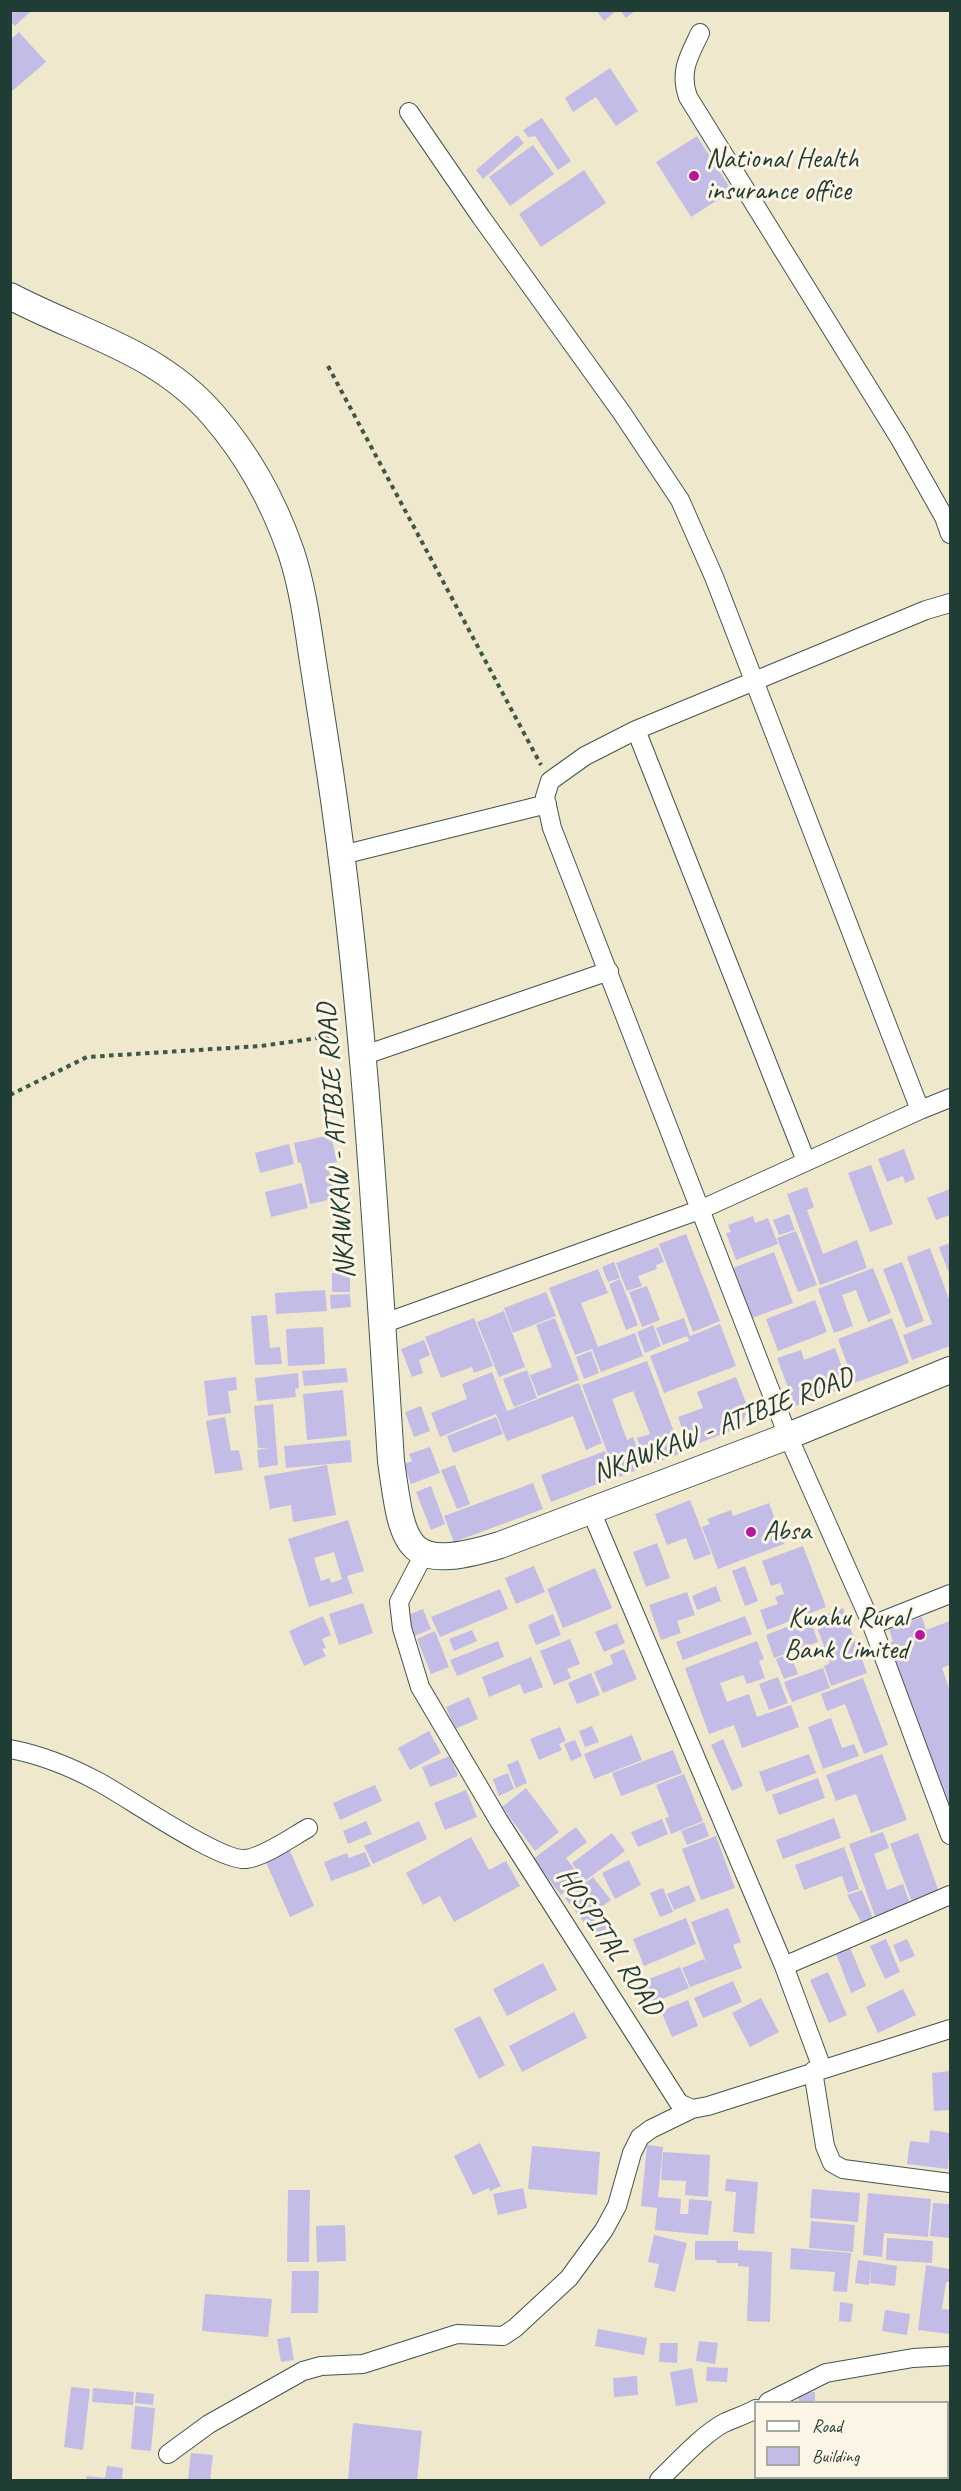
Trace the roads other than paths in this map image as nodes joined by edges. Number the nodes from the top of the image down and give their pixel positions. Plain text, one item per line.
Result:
1 (700, 33) dead end
2 (409, 112) dead end
3 (10, 296) edge
4 (947, 515) edge
5 (951, 534) edge
6 (951, 603) edge
7 (754, 681) junction
8 (636, 730) junction
9 (547, 804) junction
10 (342, 855) junction
11 (609, 970) junction
12 (361, 1044) junction
13 (951, 1098) edge
14 (920, 1110) junction
15 (806, 1161) junction
16 (702, 1209) junction
17 (382, 1324) junction
18 (951, 1370) edge
19 (788, 1436) junction
20 (591, 1511) junction
21 (424, 1554) junction
22 (951, 1594) edge
23 (872, 1625) junction
24 (10, 1749) edge
25 (308, 1828) dead end
26 (951, 1835) edge
27 (951, 1895) edge
28 (784, 1966) junction
29 (951, 2029) edge
30 (818, 2070) junction
31 (692, 2109) junction
32 (951, 2183) edge
33 (951, 2356) edge
34 (772, 2401) edge
35 (754, 2410) edge
36 (168, 2454) dead end
37 (659, 2481) edge

1 - 4 street
2 - 7 street
3 - 10 main road, NKAWKAW - ATIBIE ROAD
4 - 5 street
6 - 7 street
7 - 8 street
7 - 14 street
8 - 9 street
8 - 15 street
9 - 10 street
9 - 11 street
10 - 12 main road, NKAWKAW - ATIBIE ROAD
11 - 12 street
11 - 16 street
12 - 17 main road, NKAWKAW - ATIBIE ROAD
13 - 14 street
14 - 15 street
15 - 16 street
16 - 17 street
16 - 19 street
17 - 21 main road, NKAWKAW - ATIBIE ROAD
18 - 19 main road, NKAWKAW - ATIBIE ROAD
19 - 20 main road, NKAWKAW - ATIBIE ROAD
19 - 23 street
20 - 21 main road, NKAWKAW - ATIBIE ROAD
20 - 28 street
21 - 31 street, HOSPITAL ROAD
22 - 23 street
23 - 26 street
24 - 25 street
27 - 28 street
28 - 30 street
29 - 30 street
30 - 31 street
30 - 32 street
31 - 36 street
33 - 34 street
35 - 37 street

